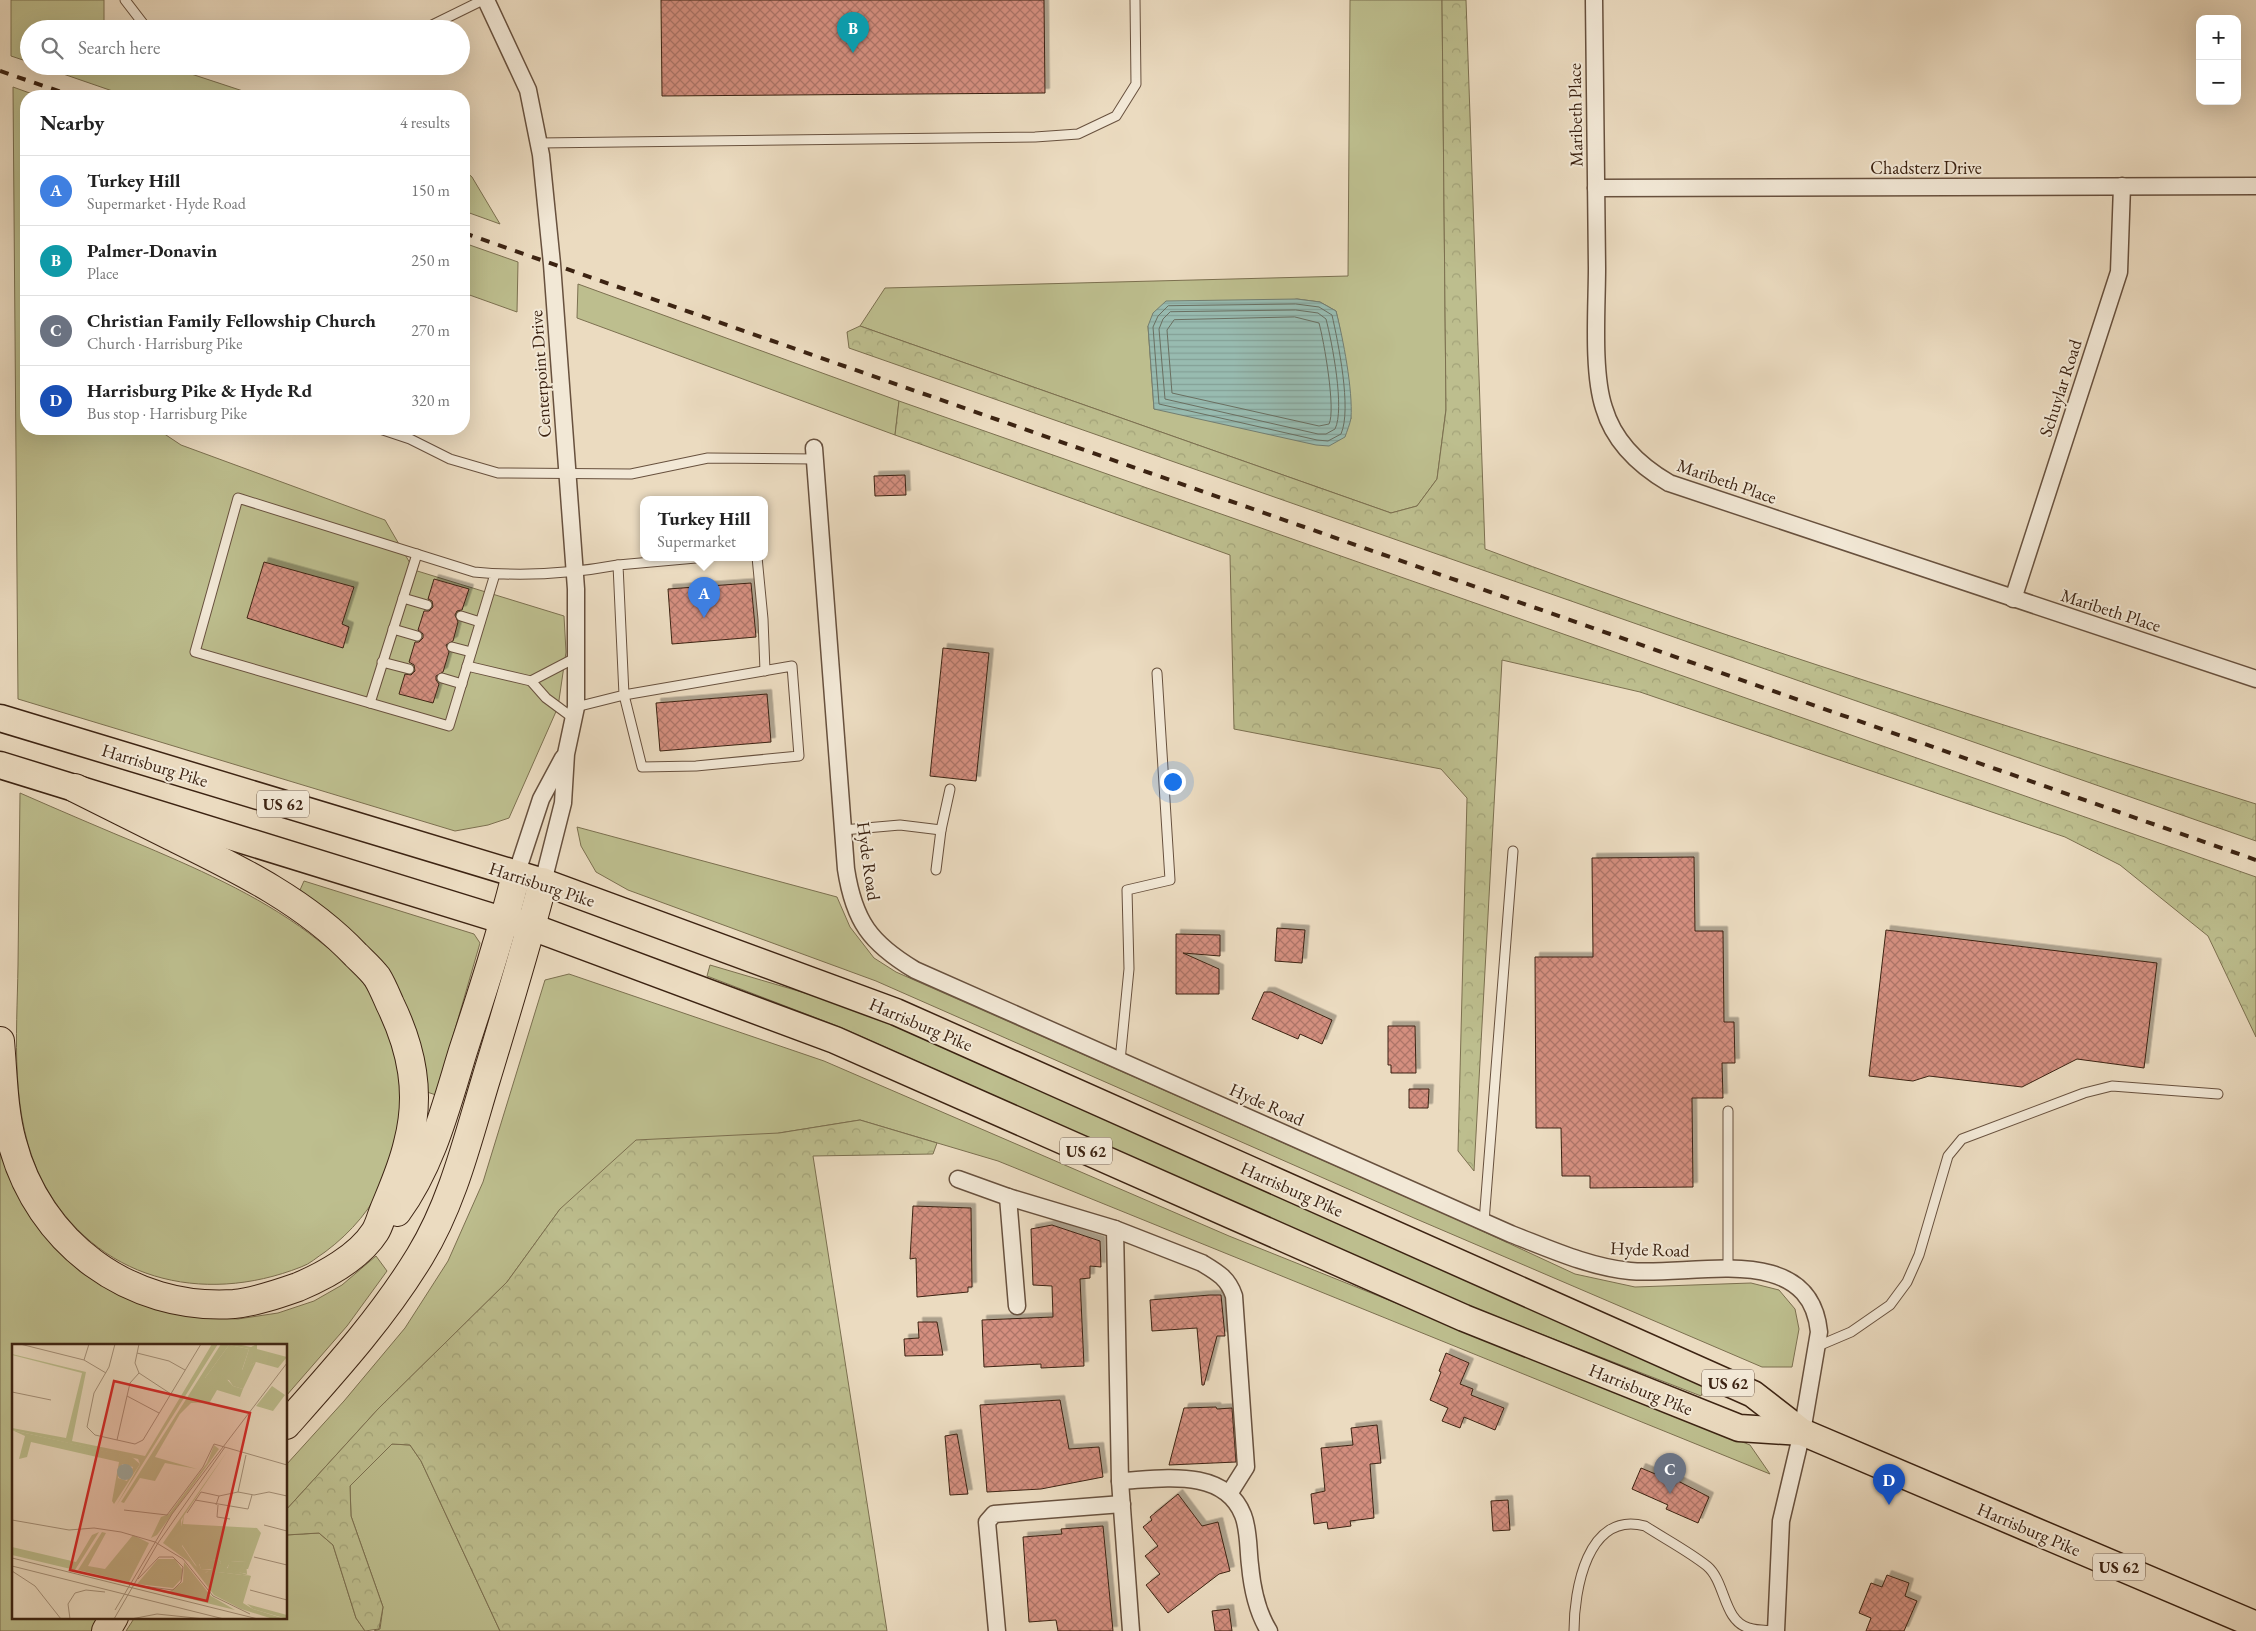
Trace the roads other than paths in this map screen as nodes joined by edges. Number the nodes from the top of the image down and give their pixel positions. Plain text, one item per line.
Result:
1 (125, 0) edge
2 (485, 0) edge
3 (1135, 0) edge
4 (1594, 0) edge
5 (140, 20) edge
6 (443, 20) edge
7 (539, 143) junction
8 (2122, 186) junction
9 (2256, 186) edge
10 (1596, 188) junction
11 (398, 435) edge
12 (410, 435) edge
13 (410, 439) junction
14 (815, 454) joint
15 (568, 472) junction
16 (416, 554) junction
17 (662, 561) edge
18 (756, 561) edge
19 (618, 565) junction
20 (575, 573) junction
21 (495, 574) junction
22 (403, 598) junction
23 (2013, 599) junction
24 (427, 605) dead end
25 (461, 616) dead end
26 (480, 622) junction
27 (393, 629) junction
28 (416, 636) dead end
29 (452, 647) dead end
30 (472, 652) junction
31 (578, 657) junction
32 (382, 662) junction
33 (467, 666) junction
34 (408, 669) dead end
35 (766, 671) junction
36 (1158, 673) dead end
37 (442, 678) dead end
38 (2256, 679) edge
39 (531, 681) junction
40 (462, 684) junction
41 (624, 695) junction
42 (370, 703) junction
43 (575, 713) junction
44 (0, 718) edge
45 (566, 754) junction
46 (0, 765) edge
47 (75, 788) junction
48 (950, 789) dead end
49 (843, 830) junction
50 (941, 830) junction
51 (1513, 851) dead end
52 (936, 870) dead end
53 (516, 876) junction
54 (543, 882) junction
55 (505, 920) junction
56 (532, 927) junction
57 (0, 1041) edge
58 (1120, 1061) junction
59 (2218, 1094) dead end
60 (1728, 1111) dead end
61 (958, 1179) dead end
62 (1008, 1197) junction
63 (1484, 1222) junction
64 (1115, 1228) junction
65 (375, 1232) junction
66 (1728, 1270) junction
67 (1017, 1306) dead end
68 (1818, 1346) junction
69 (288, 1423) edge
70 (1802, 1432) junction
71 (1120, 1481) junction
72 (1229, 1494) junction
73 (1122, 1504) junction
74 (113, 1618) edge
75 (2256, 1625) edge
76 (106, 1631) edge
77 (997, 1631) edge
78 (1132, 1631) edge
79 (1269, 1631) edge
80 (1574, 1631) edge
81 (1776, 1631) edge

1 - 5 lane
2 - 6 lane
2 - 7 street, Centerpoint Drive
3 - 7 lane
4 - 10 street, Maribeth Place
7 - 15 street, Centerpoint Drive
8 - 9 street, Chadsterz Drive
8 - 10 street, Chadsterz Drive
8 - 23 street, Schuylar Road
10 - 23 street, Maribeth Place
11 - 13 lane
12 - 13 lane
13 - 15 lane
14 - 15 lane
14 - 49 street, Hyde Road
15 - 20 street, Centerpoint Drive
16 - 21 lane
16 - 22 lane
16 - 42 lane
17 - 19 lane
18 - 35 lane
19 - 20 lane
19 - 41 lane
20 - 21 lane
20 - 31 street, Centerpoint Drive
21 - 26 lane
22 - 24 lane
22 - 27 lane
23 - 38 street, Maribeth Place
25 - 26 lane
26 - 30 lane
27 - 28 lane
27 - 32 lane
29 - 30 lane
30 - 33 lane
31 - 39 lane
31 - 43 street, Centerpoint Drive
32 - 34 lane
32 - 42 lane
33 - 39 lane
33 - 40 lane
35 - 41 lane
35 - 41 lane
36 - 58 lane
37 - 40 lane
39 - 43 lane
40 - 42 lane
41 - 43 lane
43 - 45 street, Centerpoint Drive
44 - 53 main road, Harrisburg Pike / US 62
45 - 53 street, Centerpoint Drive
45 - 54 street, Centerpoint Drive
46 - 47 main road, Harrisburg Pike / US 62
47 - 55 main road, Harrisburg Pike / US 62
47 - 65 highway
48 - 50 lane
49 - 50 lane
49 - 58 street, Hyde Road
50 - 52 lane
51 - 63 lane
53 - 54 main road, Harrisburg Pike / US 62
53 - 55 highway
54 - 56 highway
54 - 70 main road, Harrisburg Pike / US 62
55 - 56 main road, Harrisburg Pike / US 62
55 - 65 highway
56 - 69 highway
56 - 70 main road, Harrisburg Pike / US 62
57 - 65 highway
58 - 63 street, Hyde Road
59 - 68 lane
60 - 66 lane
61 - 62 street
62 - 64 street
62 - 67 street
63 - 66 street, Hyde Road
64 - 71 street
64 - 72 street
66 - 68 street, Hyde Road
68 - 70 street, Hyde Road
70 - 75 main road, Harrisburg Pike / US 62
70 - 81 street, Hyde Road
71 - 72 street
71 - 73 street
72 - 79 street
73 - 77 street
73 - 78 street
74 - 76 highway
80 - 81 lane

